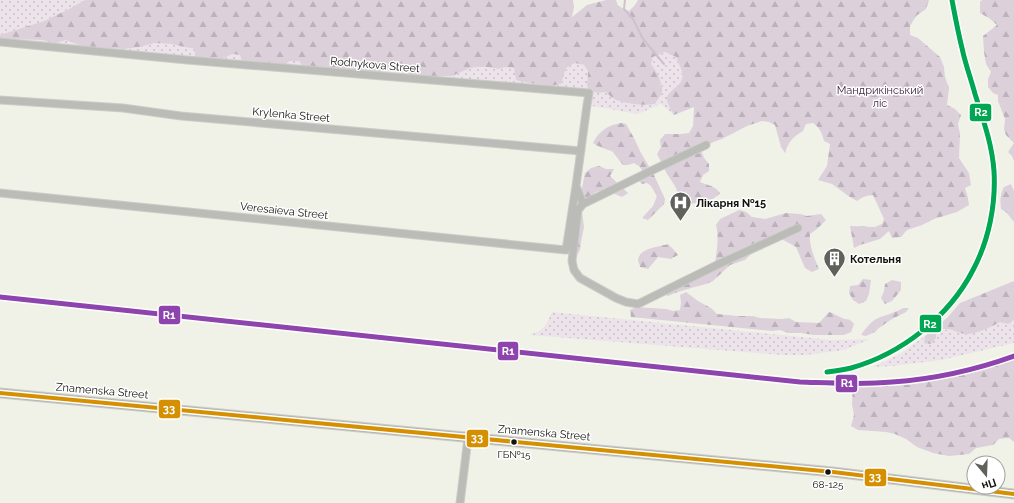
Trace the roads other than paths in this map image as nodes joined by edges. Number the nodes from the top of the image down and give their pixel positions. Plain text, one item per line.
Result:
1 (0, 42) edge
2 (0, 100) edge
3 (706, 145) dead end
4 (581, 151) junction
5 (576, 186) junction
6 (0, 193) edge
7 (583, 204) junction
8 (798, 228) dead end
9 (566, 250) joint
10 (0, 393) edge
11 (468, 438) junction
12 (1014, 494) edge
13 (460, 503) edge

1 - 4 street, Rodnykova Street
2 - 4 street, Krylenka Street
3 - 7 street
4 - 5 street, Rodnykova Street
5 - 7 street
5 - 9 street, Rodnykova Street
6 - 9 street, Veresaieva Street
7 - 8 street
10 - 11 main road, Znamenska Street
11 - 12 main road, Znamenska Street
11 - 13 street

